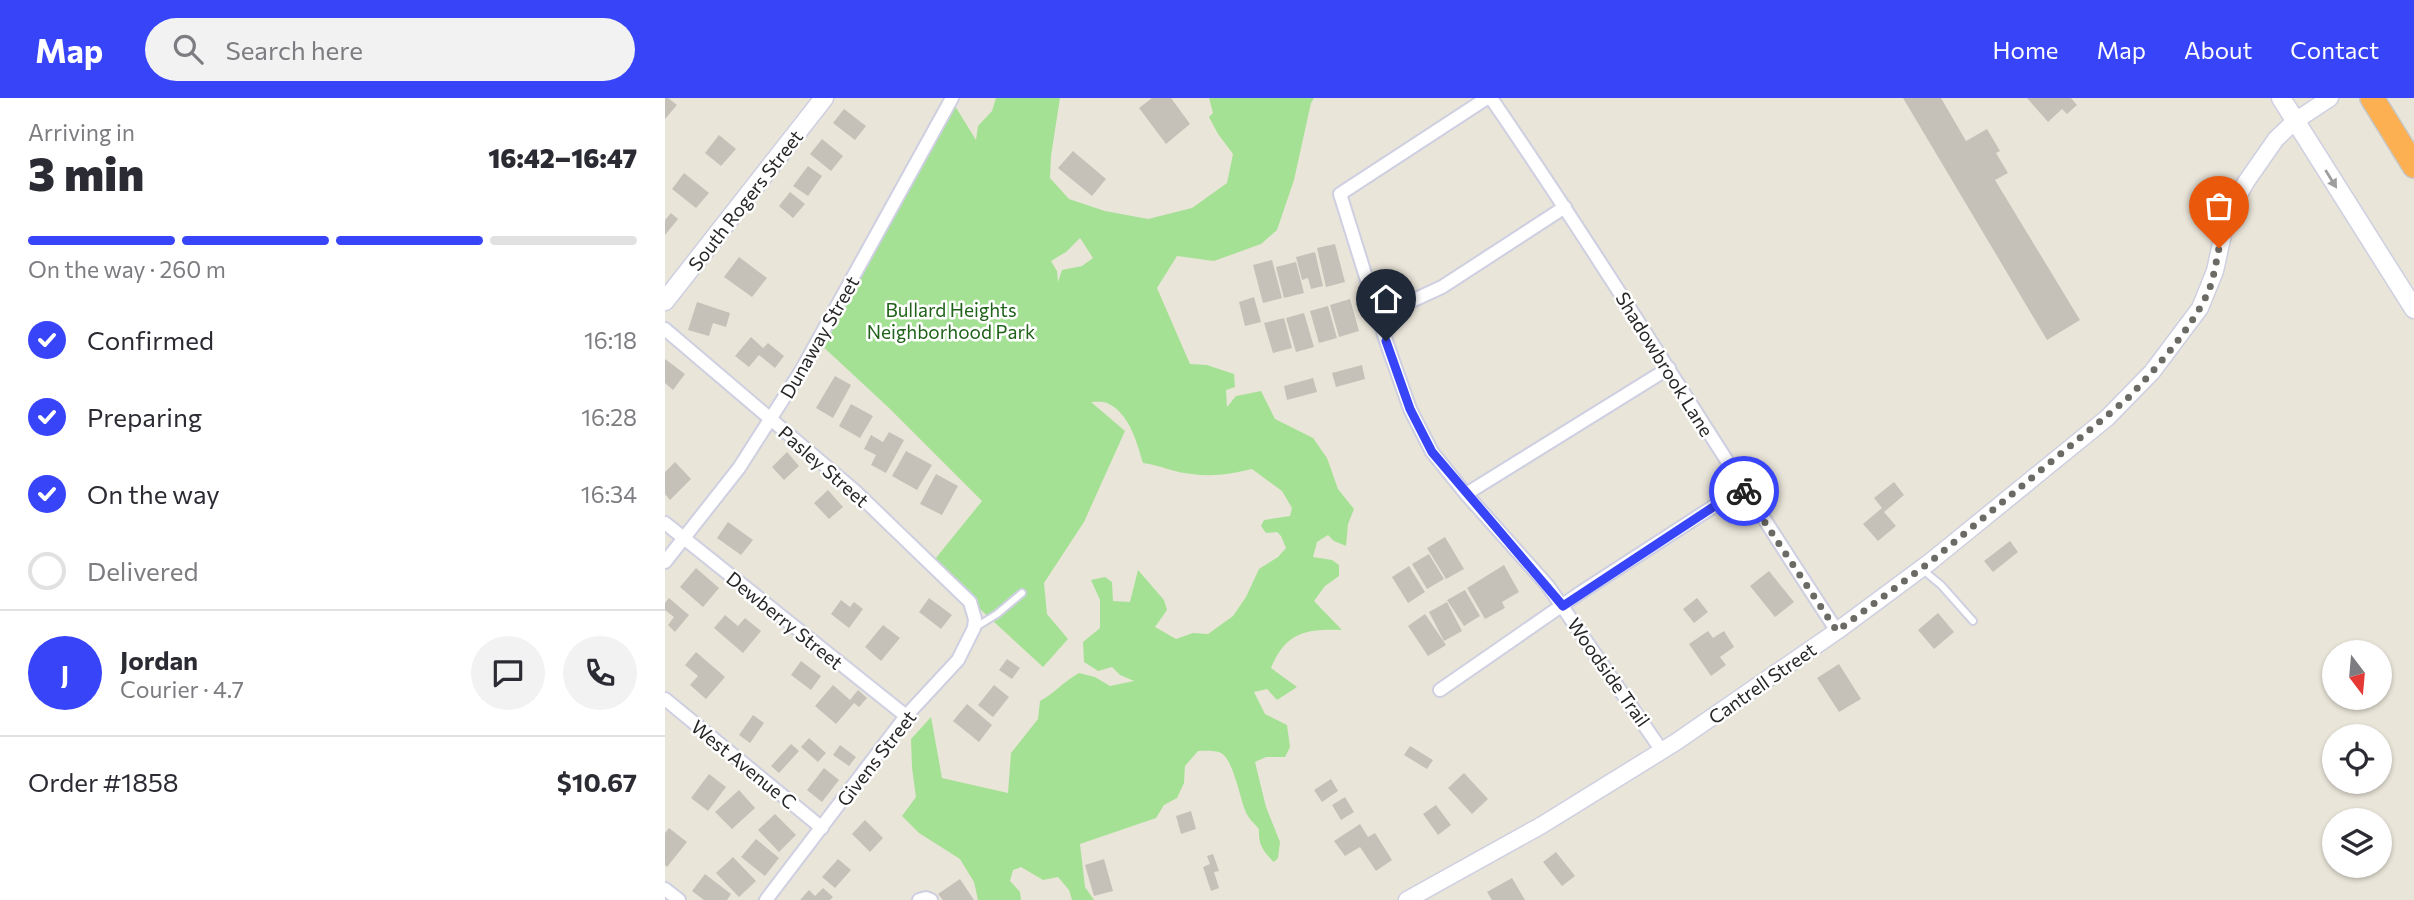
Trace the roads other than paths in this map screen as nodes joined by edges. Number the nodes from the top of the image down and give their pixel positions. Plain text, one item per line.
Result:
1 (824, 98) edge
2 (952, 98) edge
3 (1489, 98) edge
4 (2281, 98) edge
5 (2330, 98) edge
6 (2372, 98) edge
7 (2295, 121) junction
8 (2414, 166) edge
9 (1565, 207) junction
10 (665, 301) edge
11 (2414, 309) edge
12 (1379, 316) junction
13 (665, 328) edge
14 (1669, 368) junction
15 (771, 419) junction
16 (1742, 488) junction
17 (1466, 494) junction
18 (665, 523) edge
19 (683, 538) junction
20 (665, 562) edge
21 (1922, 568) junction
22 (1022, 593) dead end
23 (1563, 606) junction
24 (974, 612) joint
25 (1973, 621) dead end
26 (974, 628) junction
27 (1837, 631) junction
28 (1440, 690) dead end
29 (665, 699) edge
30 (906, 716) junction
31 (1662, 751) junction
32 (822, 828) junction
33 (665, 889) edge
34 (679, 900) edge
35 (766, 900) edge
36 (919, 900) edge
37 (930, 900) edge
38 (1407, 900) edge

1 - 10 main road, South Rogers Street
2 - 15 street, Dunaway Street
3 - 9 street, Shadowbrook Lane
3 - 12 street, Woodside Trail
4 - 7 main road
5 - 7 street, Cantrell Street
6 - 8 highway
7 -> 11 main road
7 - 21 street, Cantrell Street
9 - 12 street
9 - 14 street, Shadowbrook Lane
12 - 17 street, Woodside Trail
13 - 15 street, Pasley Street
14 - 16 street, Shadowbrook Lane
14 - 17 street
15 - 19 street, Dunaway Street
15 - 24 street, Pasley Street
16 - 23 street
16 - 27 street, Shadowbrook Lane
17 - 23 street, Woodside Trail
18 - 19 street, Dewberry Street
19 - 20 street, Dunaway Street
19 - 30 street, Dewberry Street
21 - 25 lane
21 - 27 street, Cantrell Street
22 - 26 lane
23 - 28 street
23 - 31 street, Woodside Trail
24 - 26 street, Givens Street
26 - 30 street, Givens Street
27 - 31 street, Cantrell Street
29 - 32 street, West Avenue C
30 - 32 street, Givens Street
31 - 38 street, Cantrell Street
32 - 35 street, Givens Street
33 - 34 street
36 - 37 street

